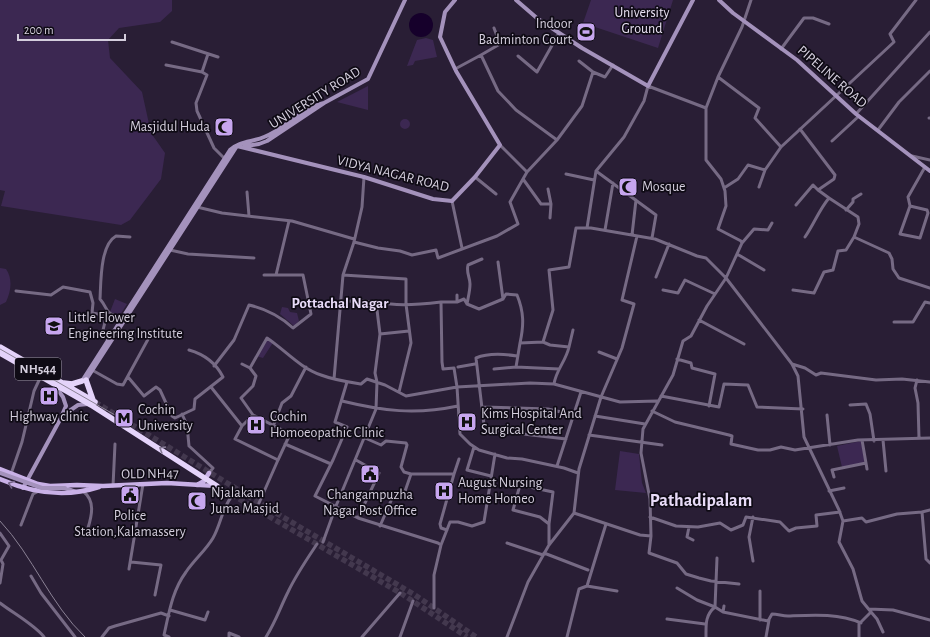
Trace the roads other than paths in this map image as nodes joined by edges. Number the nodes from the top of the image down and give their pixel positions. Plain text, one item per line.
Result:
1 (405, 0) edge
2 (455, 0) edge
3 (516, 0) edge
4 (693, 0) edge
5 (719, 0) edge
6 (751, 0) edge
7 (916, 0) edge
8 (744, 21) junction
9 (829, 24) dead end
10 (494, 28) dead end
11 (930, 32) edge
12 (559, 33) junction
13 (172, 42) dead end
14 (781, 49) junction
15 (208, 54) junction
16 (480, 55) junction
17 (518, 56) dead end
18 (218, 57) dead end
19 (579, 61) dead end
20 (166, 64) dead end
21 (613, 65) junction
22 (455, 69) junction
23 (930, 71) edge
24 (202, 72) junction
25 (593, 72) junction
26 (718, 77) junction
27 (648, 86) junction
28 (835, 95) junction
29 (706, 108) junction
30 (858, 115) junction
31 (800, 129) junction
32 (878, 130) junction
33 (557, 140) junction
34 (832, 141) dead end
35 (500, 145) junction
36 (237, 146) junction
37 (781, 147) junction
38 (231, 152) junction
39 (911, 156) junction
40 (224, 158) junction
41 (930, 160) edge
42 (925, 167) junction
43 (596, 170) junction
44 (764, 170) junction
45 (930, 171) edge
46 (527, 172) junction
47 (566, 174) dead end
48 (475, 176) junction
49 (364, 177) junction
50 (523, 179) junction
51 (594, 180) junction
52 (613, 182) junction
53 (760, 187) dead end
54 (548, 188) dead end
55 (724, 188) junction
56 (818, 190) junction
57 (248, 192) dead end
58 (496, 194) dead end
59 (861, 194) dead end
60 (829, 198) junction
61 (636, 200) junction
62 (452, 202) junction
63 (551, 204) junction
64 (796, 205) dead end
65 (910, 206) junction
66 (197, 207) junction
67 (846, 210) junction
68 (249, 216) junction
69 (550, 218) dead end
70 (289, 221) junction
71 (772, 223) dead end
72 (587, 228) junction
73 (605, 230) junction
74 (632, 235) junction
75 (637, 236) junction
76 (130, 237) dead end
77 (805, 237) dead end
78 (854, 237) junction
79 (652, 238) junction
80 (354, 241) junction
81 (669, 244) junction
82 (742, 244) junction
83 (462, 248) junction
84 (170, 250) junction
85 (737, 254) junction
86 (254, 258) dead end
87 (482, 259) dead end
88 (498, 262) dead end
89 (764, 270) dead end
90 (264, 275) dead end
91 (276, 275) junction
92 (343, 275) junction
93 (656, 276) dead end
94 (726, 278) junction
95 (930, 288) edge
96 (663, 290) dead end
97 (793, 290) dead end
98 (16, 291) dead end
99 (457, 294) dead end
100 (715, 294) junction
101 (503, 299) junction
102 (376, 302) junction
103 (441, 302) junction
104 (457, 302) junction
105 (341, 303) junction
106 (930, 303) edge
107 (406, 304) junction
108 (467, 304) junction
109 (122, 317) junction
110 (699, 320) junction
111 (894, 322) dead end
112 (573, 330) dead end
113 (409, 331) junction
114 (152, 332) dead end
115 (380, 334) junction
116 (108, 338) junction
117 (683, 341) junction
118 (543, 342) junction
119 (520, 343) junction
120 (689, 343) dead end
121 (744, 344) dead end
122 (0, 347) edge
123 (569, 347) junction
124 (189, 350) dead end
125 (600, 352) dead end
126 (0, 353) edge
127 (517, 356) junction
128 (617, 359) junction
129 (677, 359) junction
130 (242, 364) dead end
131 (475, 364) junction
132 (792, 364) junction
133 (214, 366) junction
134 (306, 367) junction
135 (458, 367) dead end
136 (516, 367) junction
137 (250, 368) junction
138 (494, 369) dead end
139 (92, 370) junction
140 (559, 370) junction
141 (41, 376) junction
142 (128, 376) junction
143 (334, 379) junction
144 (84, 380) junction
145 (917, 380) junction
146 (52, 382) junction
147 (347, 382) junction
148 (377, 382) junction
149 (930, 382) edge
150 (62, 383) junction
151 (554, 384) junction
152 (479, 385) junction
153 (457, 387) junction
154 (211, 388) junction
155 (399, 392) junction
156 (581, 392) junction
157 (78, 395) junction
158 (661, 396) junction
159 (601, 397) junction
160 (640, 398) dead end
161 (342, 401) junction
162 (639, 402) junction
163 (657, 402) junction
164 (93, 403) junction
165 (850, 405) dead end
166 (458, 406) junction
167 (709, 406) junction
168 (482, 407) junction
169 (376, 409) junction
170 (803, 409) junction
171 (652, 411) junction
172 (182, 414) junction
173 (253, 415) junction
174 (574, 415) junction
175 (827, 415) dead end
176 (62, 416) junction
177 (596, 416) junction
178 (274, 424) junction
179 (645, 424) junction
180 (242, 426) junction
181 (589, 435) junction
182 (365, 438) junction
183 (919, 438) junction
184 (930, 438) edge
185 (566, 439) junction
186 (862, 440) junction
187 (883, 440) junction
188 (874, 441) junction
189 (641, 442) junction
190 (115, 444) dead end
191 (285, 444) junction
192 (662, 445) dead end
193 (830, 445) junction
194 (474, 447) junction
195 (809, 449) junction
196 (495, 454) junction
197 (459, 459) dead end
198 (278, 460) junction
199 (356, 460) junction
200 (866, 463) junction
201 (331, 464) junction
202 (556, 466) junction
203 (0, 470) edge
204 (867, 470) dead end
205 (886, 471) dead end
206 (0, 473) edge
207 (578, 473) junction
208 (11, 474) junction
209 (411, 474) junction
210 (454, 474) junction
211 (208, 475) junction
212 (492, 476) junction
213 (834, 478) dead end
214 (0, 479) edge
215 (28, 480) junction
216 (143, 484) junction
217 (76, 485) junction
218 (84, 485) junction
219 (197, 485) junction
220 (103, 486) junction
221 (113, 486) junction
222 (217, 486) joint
223 (23, 488) junction
224 (65, 488) junction
225 (844, 488) dead end
226 (39, 491) junction
227 (77, 492) junction
228 (84, 492) junction
229 (829, 492) junction
230 (232, 496) dead end
231 (259, 504) dead end
232 (336, 506) junction
233 (930, 510) edge
234 (840, 512) junction
235 (922, 512) junction
236 (574, 513) junction
237 (650, 517) junction
238 (753, 517) junction
239 (358, 518) junction
240 (843, 521) junction
241 (549, 524) junction
242 (606, 524) junction
243 (21, 525) dead end
244 (380, 526) junction
245 (689, 527) junction
246 (88, 528) dead end
247 (447, 530) junction
248 (136, 532) junction
249 (0, 533) edge
250 (157, 534) dead end
251 (651, 536) junction
252 (693, 540) dead end
253 (323, 542) dead end
254 (317, 544) dead end
255 (507, 544) dead end
256 (549, 544) junction
257 (441, 546) junction
258 (544, 554) junction
259 (717, 558) dead end
260 (753, 561) dead end
261 (131, 562) junction
262 (930, 562) edge
263 (129, 569) dead end
264 (588, 570) dead end
265 (31, 576) dead end
266 (717, 582) junction
267 (0, 583) edge
268 (738, 584) dead end
269 (587, 586) junction
270 (677, 588) dead end
271 (760, 591) dead end
272 (400, 592) dead end
273 (617, 592) dead end
274 (155, 595) dead end
275 (412, 601) dead end
276 (0, 603) edge
277 (724, 606) dead end
278 (715, 607) junction
279 (434, 608) dead end
280 (170, 610) junction
281 (870, 611) junction
282 (208, 612) dead end
283 (723, 612) junction
284 (169, 616) junction
285 (667, 619) dead end
286 (760, 620) junction
287 (769, 620) junction
288 (930, 620) edge
289 (861, 623) junction
290 (705, 624) junction
291 (883, 632) dead end
292 (164, 636) edge
293 (44, 637) edge
294 (75, 637) edge
295 (102, 637) edge
296 (170, 637) edge
297 (228, 637) edge
298 (239, 637) edge
299 (266, 637) edge
300 (362, 637) edge
301 (400, 637) edge
302 (507, 637) edge
303 (567, 637) edge
304 (706, 637) edge
305 (766, 637) edge
306 (859, 637) edge

1 - 36 main road, UNIVERSITY ROAD
2 - 22 main road
3 - 12 main road
4 - 27 main road
5 - 8 main road, PIPELINE ROAD
6 - 8 street
7 - 28 street
8 - 14 main road, PIPELINE ROAD
8 - 26 street
9 - 14 street
10 - 16 street
11 - 30 street
12 - 17 street
12 - 21 main road
13 - 15 street
14 - 28 main road, PIPELINE ROAD
15 - 18 street
15 - 24 street
16 - 22 street
16 - 33 street
19 - 25 street
20 - 24 street
21 - 25 street
21 - 27 main road
22 - 35 main road
23 - 32 street
24 - 40 street
25 - 33 street
26 - 29 street
26 - 37 street
27 - 29 street
27 - 43 street
28 - 30 main road, PIPELINE ROAD
28 - 31 street
29 - 55 street
30 - 32 main road, PIPELINE ROAD
30 - 34 street
31 - 37 street
31 - 56 street
32 - 39 main road, PIPELINE ROAD
33 - 46 street
35 - 46 street
35 - 48 main road, VIDYA NAGAR ROAD
36 - 38 main road
36 - 49 main road, VIDYA NAGAR ROAD
37 - 44 street
38 - 40 main road
38 - 66 main road
39 - 41 street
39 - 42 main road, PIPELINE ROAD
40 - 109 main road
42 - 45 main road, PIPELINE ROAD
42 - 65 street
43 - 51 street
43 - 52 street
44 - 53 street
44 - 55 street
46 - 50 street
47 - 51 street
48 - 58 street
48 - 62 main road, VIDYA NAGAR ROAD
49 - 62 main road, VIDYA NAGAR ROAD
49 - 80 street
50 - 63 street
50 - 83 street
51 - 72 street
52 - 61 street
52 - 73 street
54 - 63 street
55 - 82 street
56 - 60 street
56 - 64 street
57 - 68 street
59 - 67 street
60 - 67 street
60 - 77 street
61 - 74 street
61 - 79 street
62 - 83 street
63 - 69 street
65 - 65 street
66 - 68 street
66 - 84 main road
67 - 78 street
68 - 70 street
70 - 80 street
70 - 91 street
71 - 82 street
72 - 73 street
72 - 118 street
73 - 74 street
74 - 75 street
75 - 79 street
75 - 128 street
76 - 109 street
78 - 95 street
78 - 97 street
79 - 81 street
80 - 83 street
80 - 92 street
81 - 93 street
81 - 94 street
82 - 85 street
84 - 86 street
84 - 139 main road
85 - 89 street
85 - 94 street
87 - 108 street
88 - 101 street
90 - 91 street
91 - 133 street
92 - 105 street
92 - 107 street
94 - 100 street
94 - 132 street
96 - 100 street
98 - 116 street
99 - 104 street
100 - 110 street
101 - 108 street
101 - 119 street
102 - 105 street
102 - 107 street
102 - 115 street
103 - 104 street
103 - 107 street
103 - 153 street
104 - 108 street
105 - 143 street
106 - 111 street
107 - 113 street
109 - 116 main road
110 - 117 street
110 - 121 street
112 - 123 street
113 - 115 street
113 - 155 street
114 - 142 street
115 - 148 street
116 - 144 main road
117 - 120 street
117 - 129 street
118 - 119 street
118 - 123 street
119 - 127 street
122 - 150 highway, NH544
123 - 140 street
124 - 133 street
125 - 128 street
126 - 141 highway, NH544
127 - 131 street
127 - 136 street
128 - 159 street
129 - 158 street
129 - 167 street
130 - 137 street
131 - 135 street
131 - 152 street
132 - 145 street
132 - 170 street
133 - 154 street
134 - 137 street
134 - 143 street
134 - 178 street
136 - 138 street
136 - 140 street
137 - 173 street
139 - 142 street
139 - 144 main road
140 - 151 street
141 - 146 highway, NH544
141 - 208 street
142 - 172 street
143 - 147 street
144 - 150 highway
144 - 164 highway
145 - 149 street
145 - 183 street
146 - 157 highway, NH544
146 - 176 main road
147 - 148 street
147 - 161 street
148 - 155 street
148 - 169 street
150 - 157 highway, NH544
151 - 152 street
151 - 156 street
152 - 153 street
152 - 168 street
153 - 155 street
153 - 166 street
154 - 172 street
154 - 180 street
156 - 159 street
156 - 174 street
157 - 164 highway
158 - 163 street
158 - 167 street
159 - 162 street
159 - 177 street
160 - 162 street
161 - 169 street
161 - 201 street
162 - 163 street
163 - 171 street
164 - 176 main road
211 -> 164 highway
165 - 188 street
166 - 169 street
166 - 194 street
167 - 170 street
168 - 174 street
168 - 185 street
169 - 182 street
170 - 195 street
171 - 179 street
171 - 195 street
172 - 211 street
173 - 178 street
173 - 180 street
174 - 185 street
175 - 193 street
176 - 215 main road
177 - 179 street
177 - 181 street
178 - 191 street
179 - 189 street
180 - 198 street
181 - 189 street
181 - 207 street
182 - 199 street
182 - 209 street
183 - 184 street
183 - 187 street
185 - 202 street
186 - 188 street
186 - 193 street
186 - 200 street
187 - 188 street
187 - 205 street
189 - 192 street
189 - 237 street
190 - 221 street
191 - 198 street
191 - 201 street
193 - 195 street
194 - 196 street
194 - 212 street
195 - 229 street
196 - 202 street
196 - 212 street
197 - 210 street
198 - 231 street
199 - 232 street
199 - 239 street
200 - 204 street
200 - 213 street
201 - 232 street
202 - 207 street
203 - 208 main road, OLD NH47
206 - 224 main road, bridge
207 - 236 street
208 - 215 main road, OLD NH47
209 - 210 street
209 - 244 street
210 - 247 street
211 - 219 main road
211 - 222 highway
212 - 247 street
223 -> 214 main road, OLD NH47
215 - 217 main road, OLD NH47
215 - 223 main road
216 - 219 main road, OLD NH47
216 - 221 main road, OLD NH47
216 - 248 street
217 - 218 main road, OLD NH47
217 - 224 main road
218 - 220 main road, OLD NH47
218 - 228 main road
219 - 222 main road, OLD NH47
220 - 221 main road, OLD NH47
220 - 228 main road, OLD NH47
223 - 226 main road, OLD NH47
224 - 227 main road
225 - 229 street
226 - 227 main road, OLD NH47
226 - 243 street
227 - 228 main road, OLD NH47
228 - 246 street
229 - 234 street
230 - 280 street
232 - 239 street
232 - 253 street
233 - 235 street
234 - 238 street
234 - 240 street
235 - 240 street
235 - 262 street
236 - 242 street
236 - 256 street
237 - 245 street
237 - 251 street
238 - 245 street
238 - 260 street
239 - 244 street
240 - 281 street
241 - 241 street
241 - 256 street
242 - 251 street
242 - 269 street
244 - 257 street
245 - 252 street
247 - 257 street
248 - 250 street
248 - 261 street
249 - 267 street
251 - 266 street
254 - 299 street
255 - 258 street
256 - 258 street
257 - 279 street
258 - 264 street
258 - 302 street
259 - 266 street
261 - 263 street
261 - 274 street
265 - 294 street
266 - 268 street
266 - 278 street
269 - 273 street
269 - 303 street
270 - 278 street
271 - 286 street
272 - 300 street
275 - 301 street
276 - 293 street
277 - 283 street
278 - 283 street
278 - 290 street
280 - 282 street
280 - 284 street
281 - 288 street
281 - 289 street
281 - 291 street
283 - 286 street
284 - 292 street
284 - 295 street
285 - 290 street
286 - 287 street
287 - 289 street
287 - 305 street
289 - 306 street
290 - 304 street
292 - 296 street
297 - 298 street

